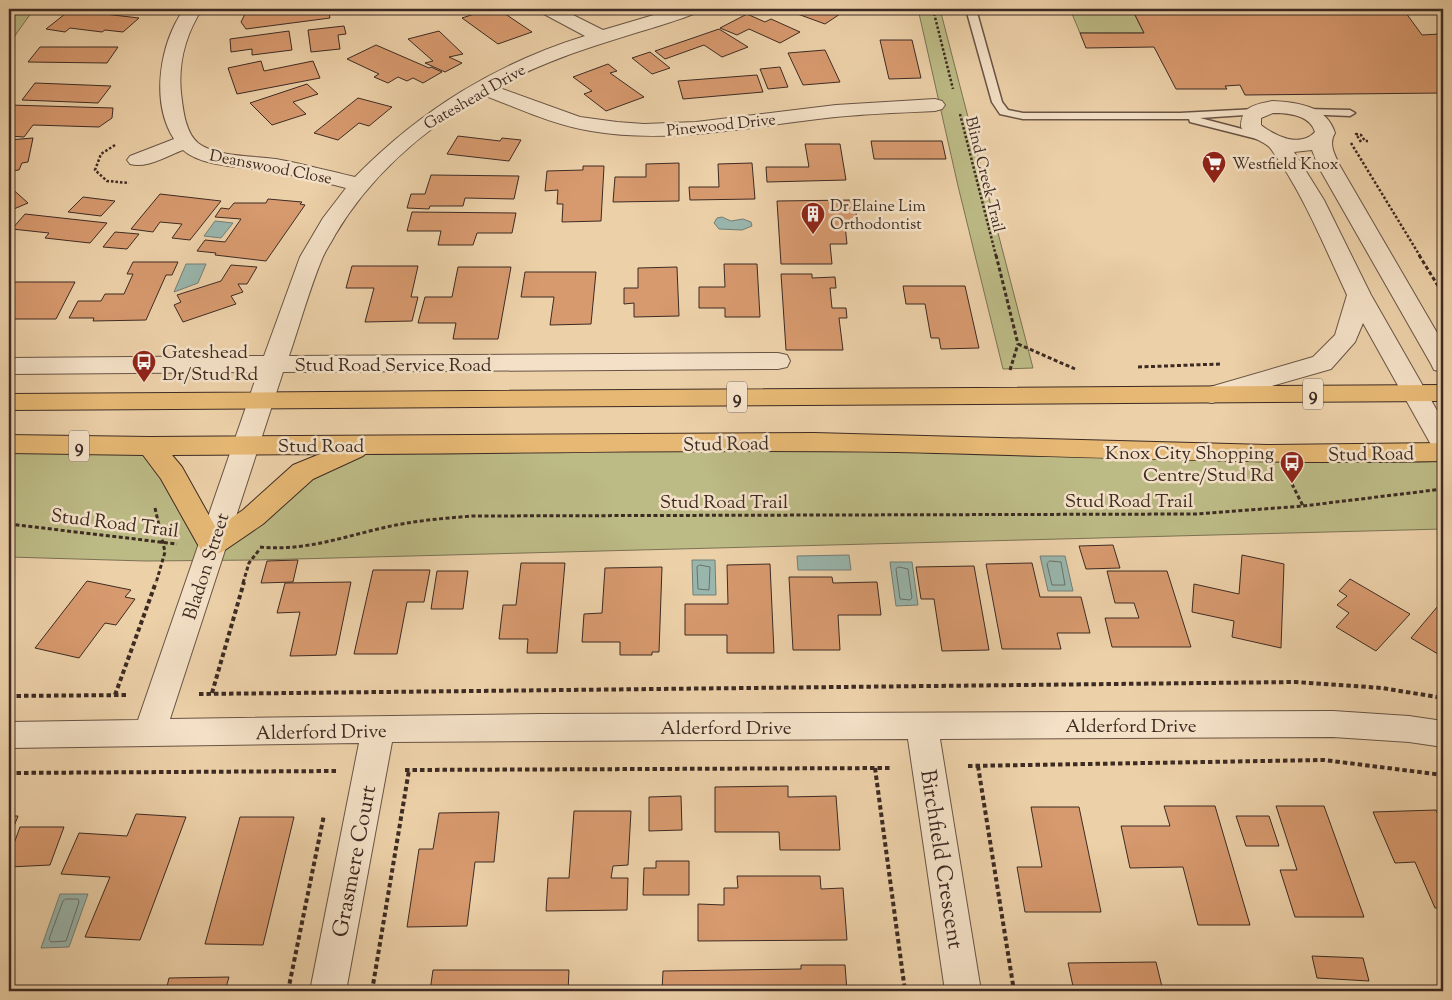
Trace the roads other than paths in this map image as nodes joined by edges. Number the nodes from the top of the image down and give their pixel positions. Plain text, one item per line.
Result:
1 (193, 9) edge
2 (548, 9) edge
3 (690, 9) edge
4 (971, 9) edge
5 (601, 37) junction
6 (482, 88) junction
7 (936, 105) dead end
8 (1256, 112) junction
9 (1304, 112) junction
10 (1180, 116) junction
11 (1328, 129) junction
12 (1271, 140) junction
13 (186, 142) junction
14 (136, 160) dead end
15 (359, 184) junction
16 (1359, 294) junction
17 (1419, 320) junction
18 (1443, 335) edge
19 (778, 361) dead end
20 (273, 364) junction
21 (1443, 364) edge
22 (9, 366) edge
23 (1415, 393) junction
24 (1443, 393) edge
25 (1212, 395) junction
26 (262, 400) junction
27 (9, 402) edge
28 (9, 444) edge
29 (369, 444) junction
30 (1443, 444) edge
31 (150, 446) junction
32 (245, 446) junction
33 (1443, 452) edge
34 (212, 545) junction
35 (922, 726) junction
36 (378, 730) junction
37 (9, 734) edge
38 (149, 734) junction
39 (1443, 734) edge
40 (328, 991) edge
41 (963, 991) edge

1 - 13 street, Deanswood Close
2 - 5 street
3 - 5 street, Gateshead Drive
4 - 10 lane
5 - 6 street, Gateshead Drive
6 - 7 street, Pinewood Drive
6 - 15 street, Gateshead Drive
8 - 9 street
8 - 10 lane
8 - 12 street
9 - 11 street
9 - 11 lane
10 - 12 lane
11 - 12 street
11 - 17 street
12 - 16 street
13 - 14 street, Deanswood Close
13 - 15 street, Deanswood Close
15 - 20 street, Gateshead Drive
16 - 23 street
16 - 25 street
17 - 18 street
17 - 21 street
19 - 20 street, Stud Road Service Road
20 - 22 street, Stud Road Service Road
20 - 26 street, Gateshead Drive
23 - 24 main road, 9
23 - 25 main road, 9
23 - 30 street
25 - 26 main road, 9
26 - 27 main road, 9
26 - 32 street, Bladon Street
28 - 31 main road, Stud Road / 9
29 - 32 main road, Stud Road / 9
29 - 33 main road, Stud Road / 9
29 - 34 main road
31 - 32 main road, Stud Road / 9
31 - 34 main road
32 - 34 street, Bladon Street
34 - 38 street, Bladon Street
35 - 36 street, Alderford Drive
35 - 39 street, Alderford Drive
35 - 41 street, Birchfield Crescent
36 - 38 street, Alderford Drive
36 - 40 street, Grasmere Court
37 - 38 street, Alderford Drive

